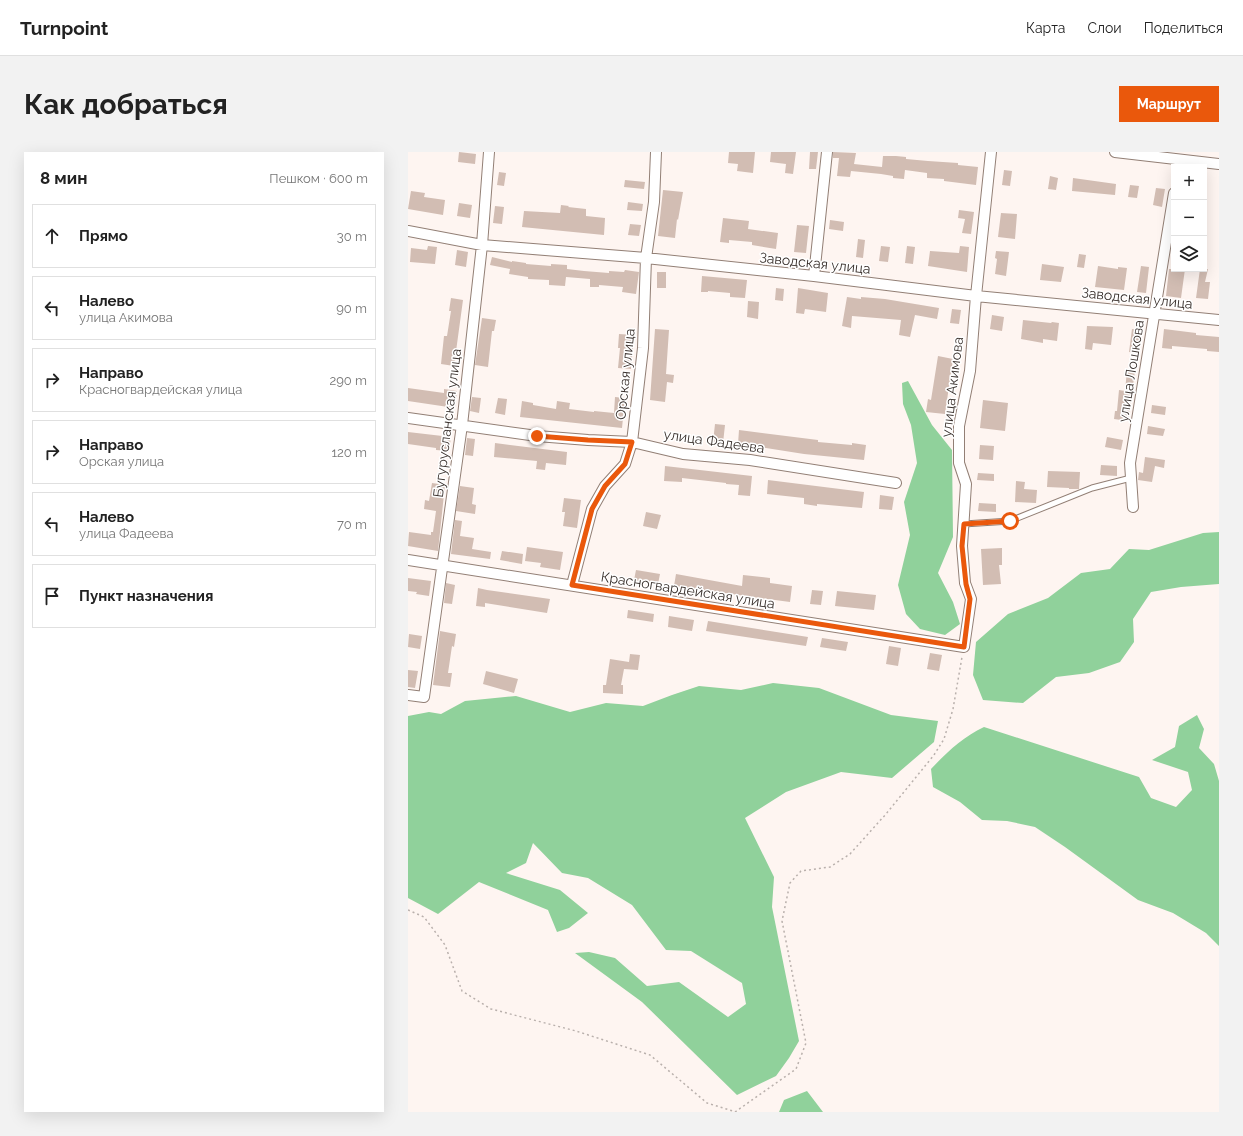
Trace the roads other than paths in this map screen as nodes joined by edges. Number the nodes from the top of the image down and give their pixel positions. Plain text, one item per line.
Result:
1 (489, 152) edge
2 (656, 152) edge
3 (826, 152) edge
4 (992, 152) edge
5 (1115, 152) edge
6 (1180, 159) edge
7 (1219, 164) edge
8 (1173, 200) edge
9 (408, 231) edge
10 (482, 245) junction
11 (646, 258) junction
12 (814, 276) junction
13 (976, 296) junction
14 (1154, 314) junction
15 (1219, 320) edge
16 (408, 418) edge
17 (462, 425) junction
18 (632, 442) junction
19 (1131, 478) junction
20 (896, 483) dead end
21 (1133, 507) dead end
22 (964, 524) junction
23 (408, 560) edge
24 (442, 565) junction
25 (572, 585) junction
26 (964, 647) joint
27 (408, 695) edge

1 - 10 street, Бугурусланская улица
2 - 11 street, Орская улица
3 - 12 street
4 - 13 street, улица Акимова
5 - 6 street
6 - 7 street
8 - 14 street, улица Лошкова
9 - 10 street, Заводская улица
10 - 11 street, Заводская улица
10 - 17 street, Бугурусланская улица
11 - 12 street, Заводская улица
11 - 18 street, Орская улица
12 - 13 street, Заводская улица
13 - 14 street, Заводская улица
13 - 22 street, улица Акимова
14 - 15 street, Заводская улица
14 - 19 street, улица Лошкова
16 - 17 street, улица Фадеева
17 - 18 street, улица Фадеева
17 - 24 street, Бугурусланская улица
18 - 20 street, улица Фадеева
18 - 25 street, Орская улица
19 - 21 street, улица Лошкова
19 - 22 lane
22 - 26 street, улица Акимова
23 - 24 street, Красногвардейская улица
24 - 25 street, Красногвардейская улица
24 - 27 street, Бугурусланская улица
25 - 26 street, Красногвардейская улица

